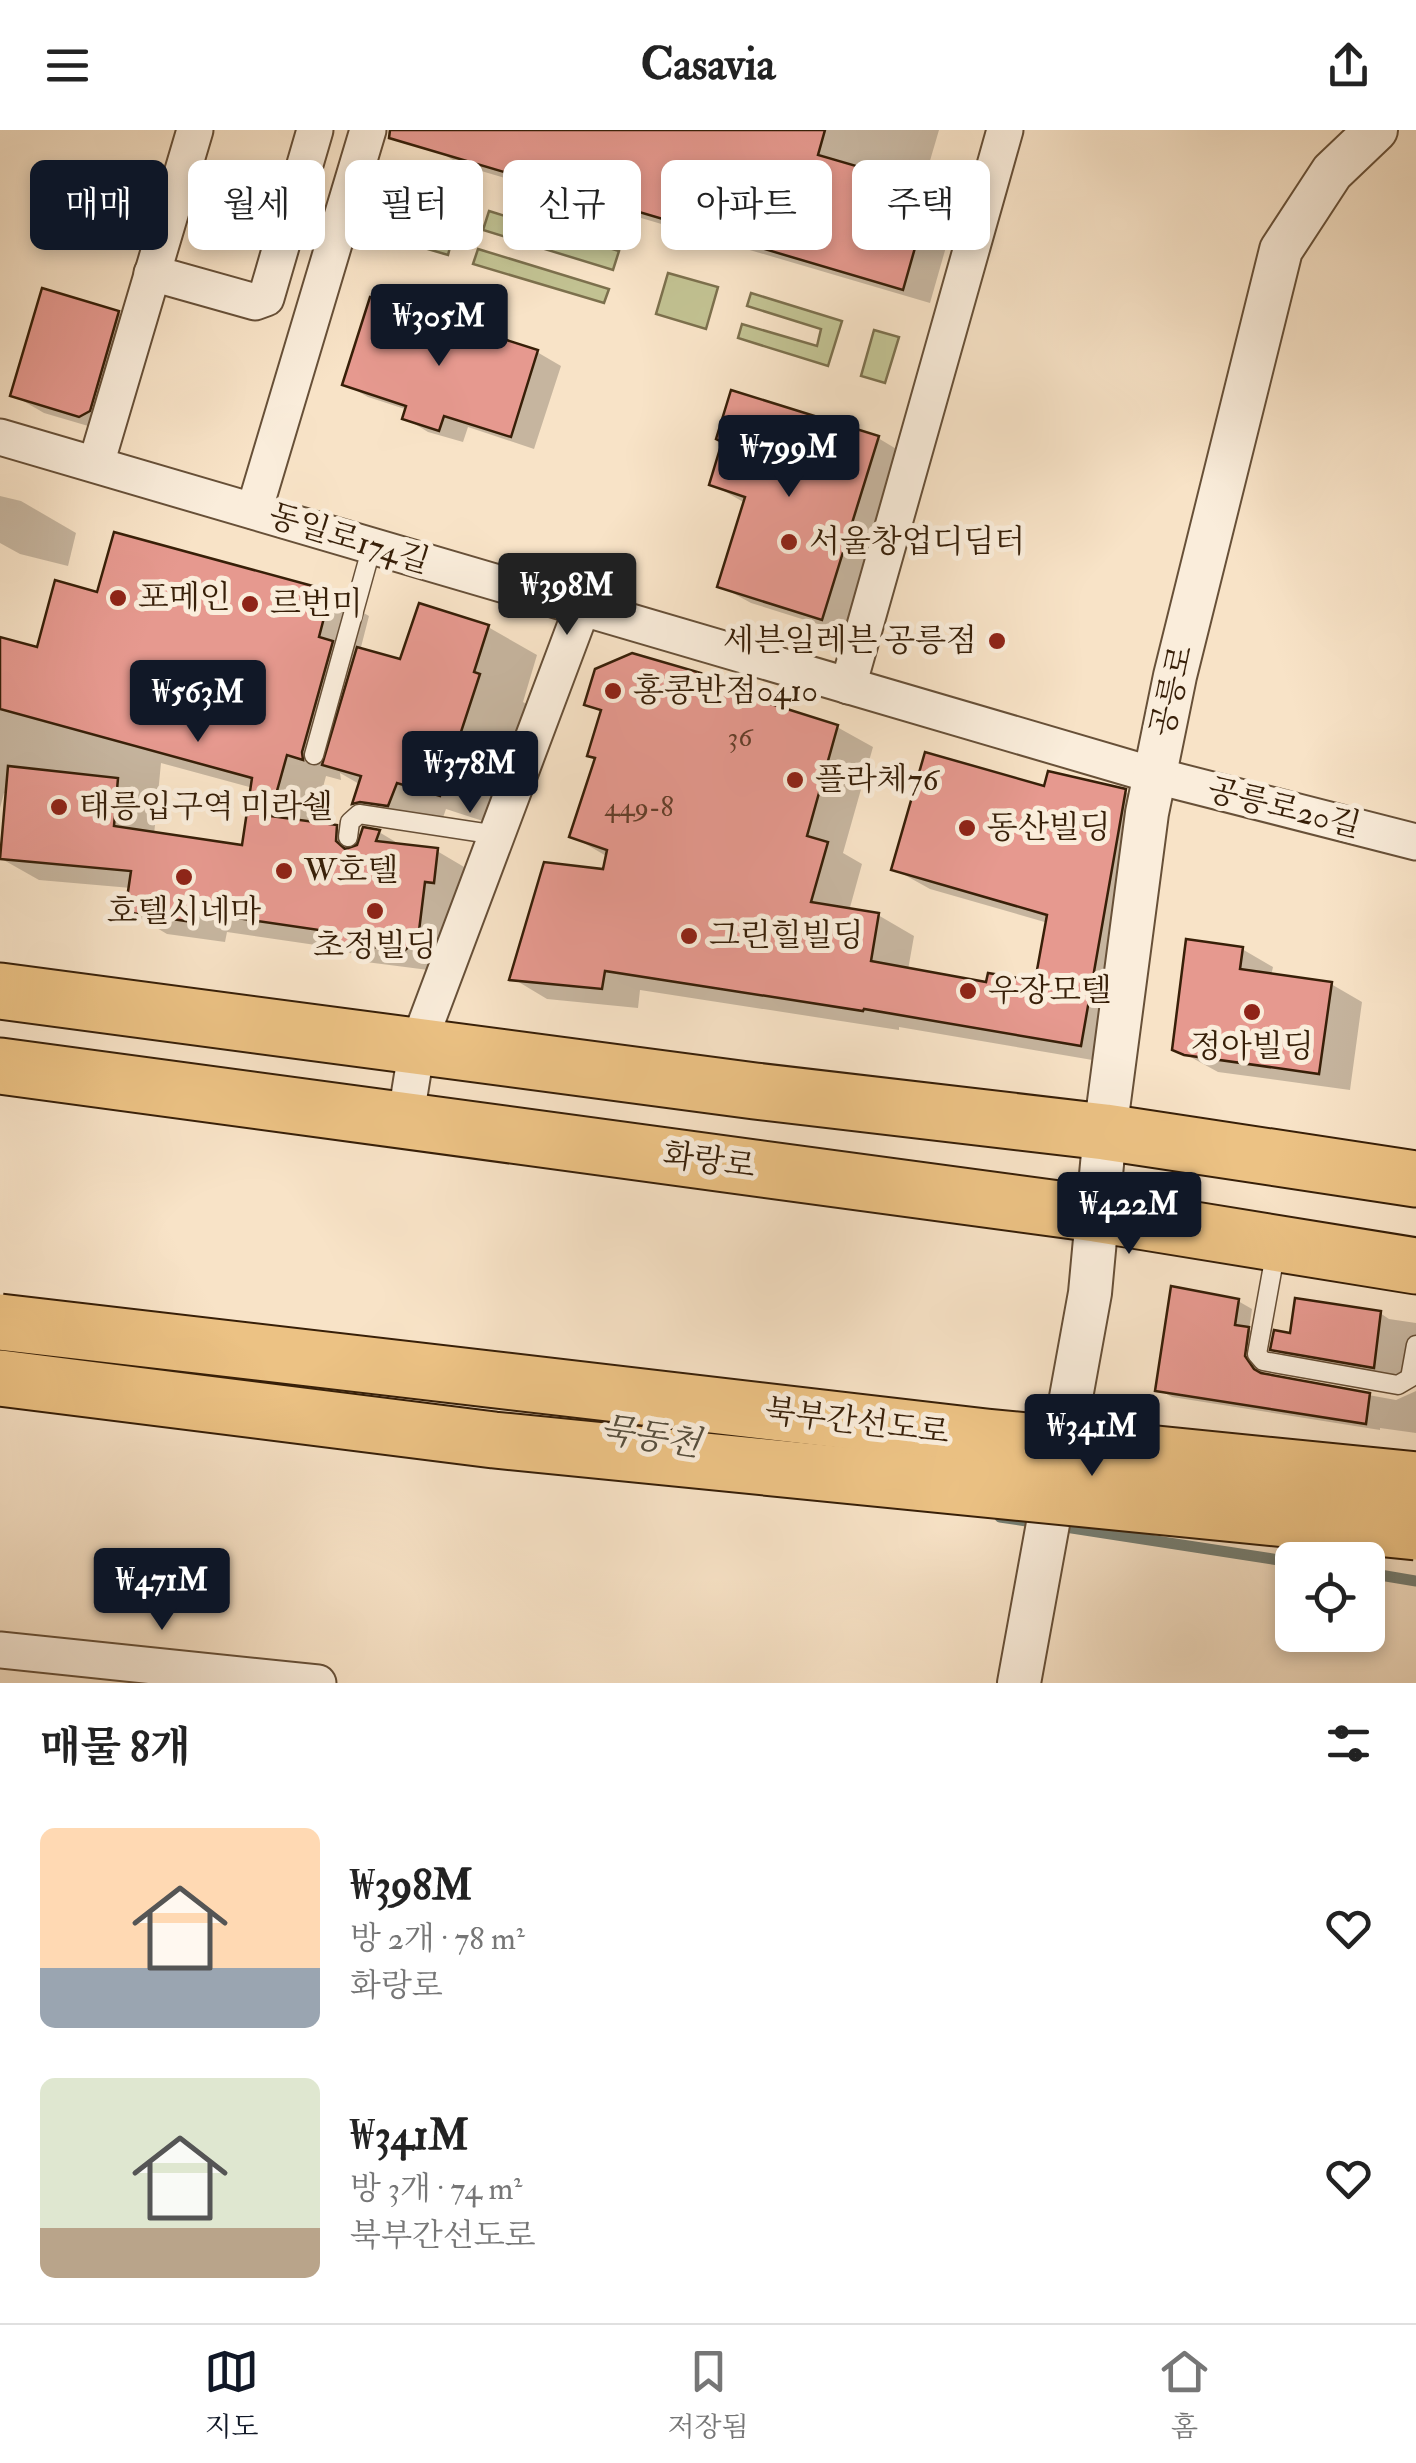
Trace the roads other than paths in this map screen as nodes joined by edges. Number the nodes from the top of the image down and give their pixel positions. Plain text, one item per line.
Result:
1 (195, 130) edge
2 (315, 130) edge
3 (368, 130) edge
4 (1004, 130) edge
5 (1376, 130) edge
6 (306, 160) edge
7 (325, 199) edge
8 (344, 205) junction
9 (280, 250) edge
10 (152, 273) junction
11 (0, 436) edge
12 (96, 464) junction
13 (254, 511) junction
14 (372, 546) junction
15 (582, 608) junction
16 (848, 686) junction
17 (314, 755) dead end
18 (1152, 775) junction
19 (497, 834) junction
20 (348, 837) dead end
21 (1416, 842) edge
22 (0, 991) edge
23 (417, 1047) junction
24 (0, 1066) edge
25 (405, 1120) junction
26 (1105, 1132) junction
27 (1416, 1179) edge
28 (1096, 1214) junction
29 (1277, 1244) junction
30 (1416, 1266) edge
31 (0, 1322) edge
32 (1416, 1344) edge
33 (0, 1378) edge
34 (1416, 1480) edge
35 (1416, 1532) edge
36 (0, 1650) edge
37 (1023, 1675) edge
38 (318, 1683) edge

1 - 10 street
2 - 6 street
3 - 8 street, 동일로174길
4 - 16 street
5 - 18 street, 공릉로
7 - 8 street
8 - 13 street, 동일로174길
9 - 10 street
10 - 12 street
11 - 12 street, 동일로174길
12 - 13 street, 동일로174길
13 - 14 street, 동일로174길
14 - 15 street, 동일로174길
14 - 17 lane
15 - 16 street, 동일로174길
15 - 19 street
16 - 18 street, 동일로174길
18 - 21 street, 공릉로20길
18 - 26 street, 공릉로
19 - 20 lane
19 - 23 street
22 - 23 main road
23 - 25 street
23 - 26 main road
24 - 25 main road, 화랑로
25 - 28 main road, 화랑로
26 - 27 main road
26 - 28 street, 공릉로
28 - 29 main road, 화랑로
28 - 37 street, 공릉로, bridge
29 - 30 main road, 화랑로
29 - 32 lane
31 - 34 main road, 북부간선도로, bridge
33 - 35 main road, 북부간선도로, bridge
36 - 38 street

